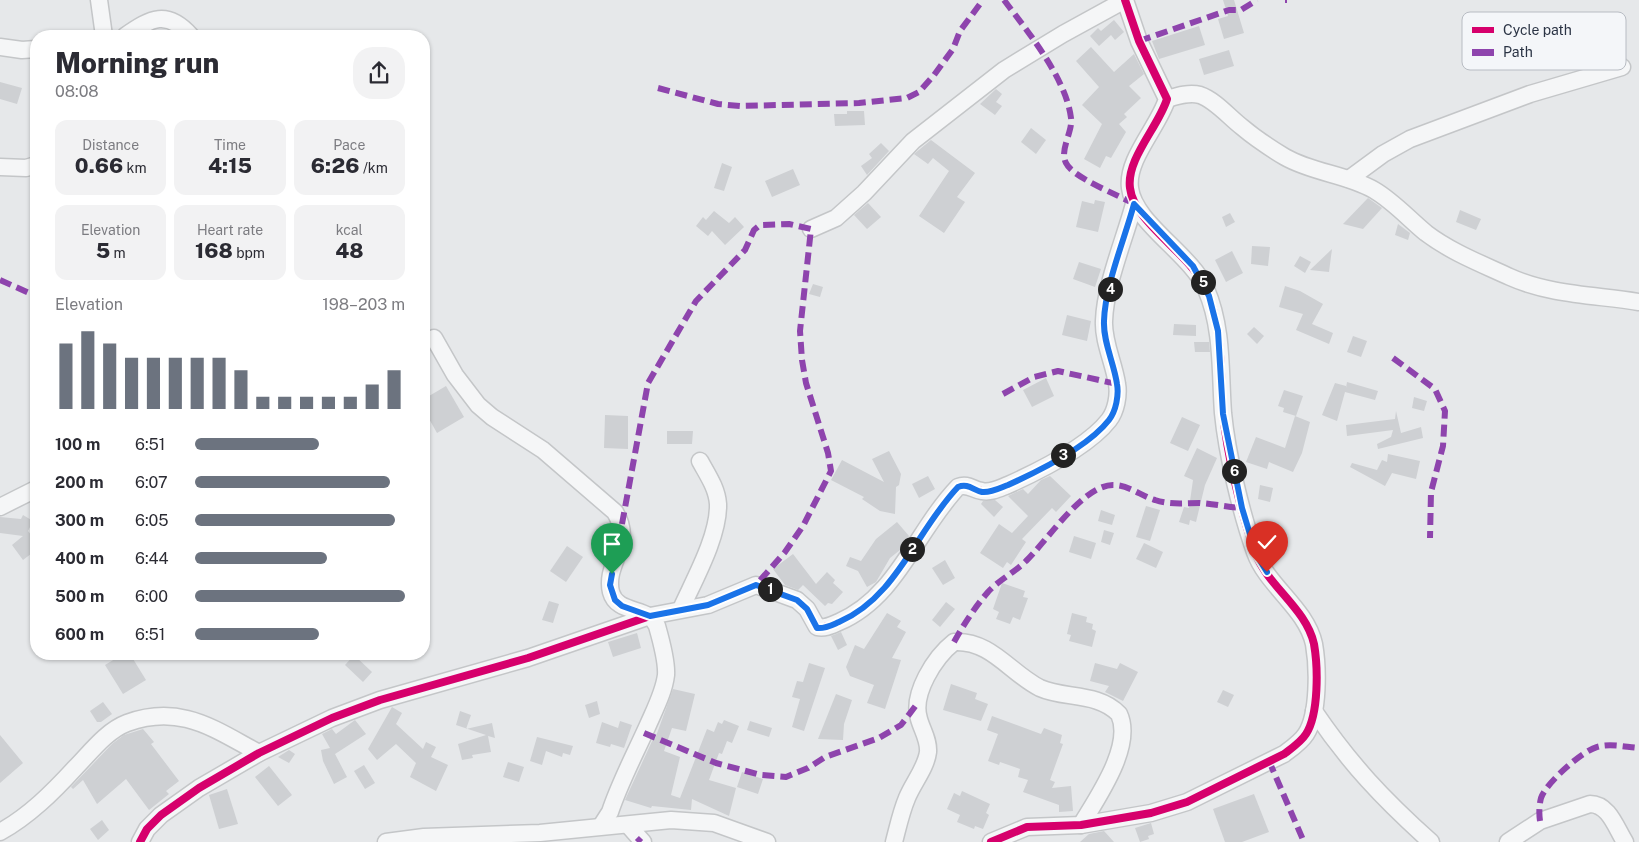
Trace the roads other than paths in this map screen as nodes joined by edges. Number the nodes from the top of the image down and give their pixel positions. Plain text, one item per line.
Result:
1 (99, 0) edge
2 (1125, 0) edge
3 (103, 30) edge
4 (135, 30) edge
5 (186, 30) edge
6 (0, 47) edge
7 (30, 50) edge
8 (1612, 70) edge
9 (1167, 99) junction
10 (0, 166) edge
11 (30, 166) edge
12 (1350, 179) junction
13 (1134, 204) junction
14 (811, 229) dead end
15 (1639, 302) edge
16 (434, 338) dead end
17 (700, 461) dead end
18 (30, 492) edge
19 (0, 507) edge
20 (681, 609) junction
21 (650, 616) junction
22 (1314, 711) junction
23 (259, 752) junction
24 (628, 825) junction
25 (1081, 825) junction
26 (601, 826) junction
27 (0, 832) edge
28 (1028, 834) edge
29 (426, 839) edge
30 (140, 842) edge
31 (386, 842) edge
32 (643, 842) edge
33 (767, 842) edge
34 (894, 842) edge
35 (991, 842) edge
36 (1431, 842) edge
37 (1508, 842) edge
38 (1625, 842) edge

1 - 3 street
2 - 9 street
2 - 14 street
4 - 5 street
6 - 7 street
8 - 12 street
9 - 12 street
9 - 13 street
10 - 11 street
12 - 15 street
13 - 20 street
13 - 22 street
16 - 21 street
17 - 20 street
18 - 19 street
20 - 21 street
21 - 23 street
21 - 26 street
22 - 25 street
22 - 36 street
23 - 27 street
23 - 30 street
24 - 26 street
24 - 32 street
24 - 33 street
25 - 28 street
25 - 34 street
26 - 29 street
28 - 35 street
29 - 31 street
37 - 38 street

